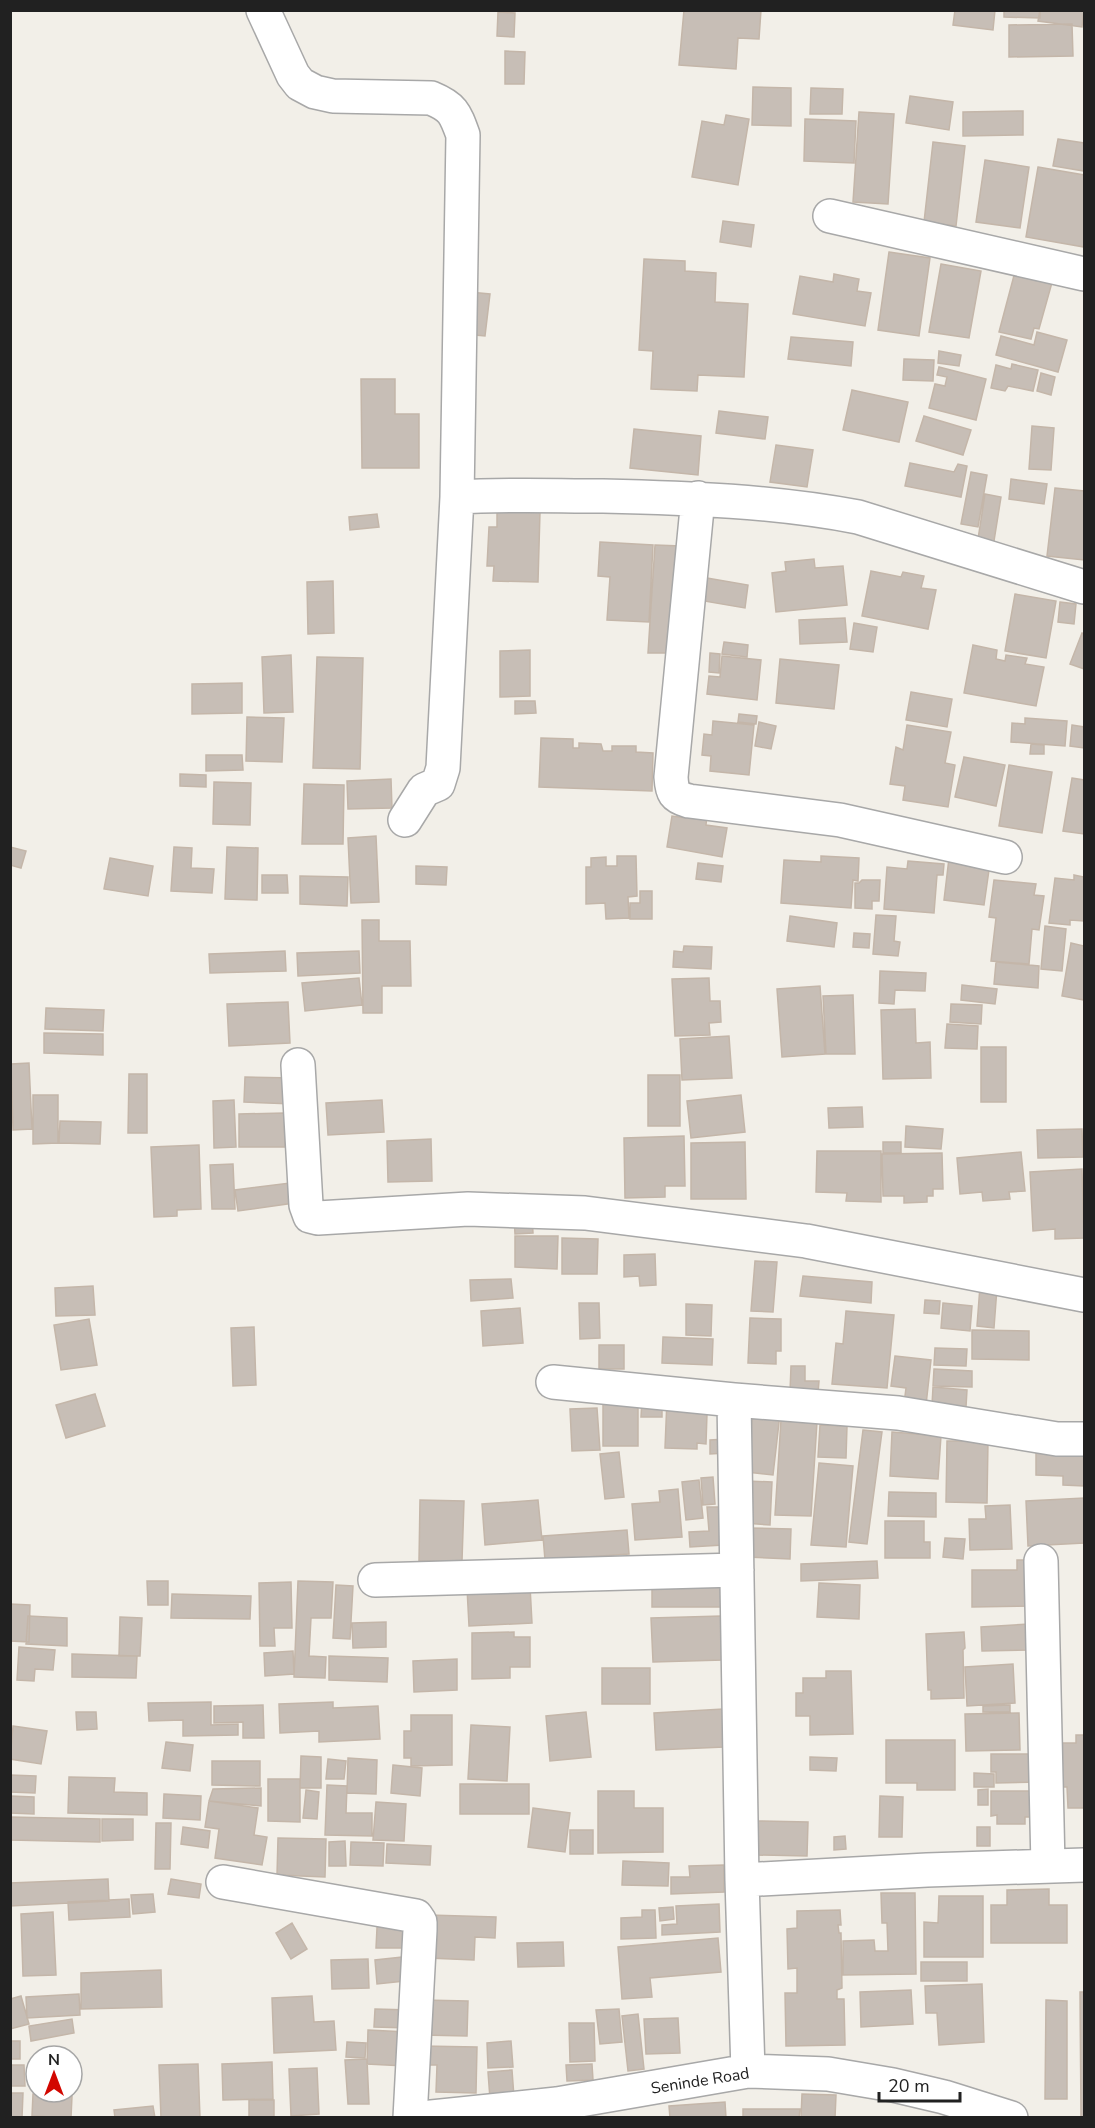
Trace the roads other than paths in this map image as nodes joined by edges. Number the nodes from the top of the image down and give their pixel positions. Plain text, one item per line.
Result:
1 (263, 10) edge
2 (830, 216) dead end
3 (1084, 274) edge
4 (458, 496) junction
5 (698, 498) junction
6 (1084, 587) edge
7 (405, 820) dead end
8 (1005, 857) dead end
9 (298, 1065) dead end
10 (1084, 1295) edge
11 (554, 1382) dead end
12 (734, 1400) junction
13 (1084, 1439) edge
14 (1041, 1561) dead end
15 (737, 1570) junction
16 (375, 1580) dead end
17 (1084, 1865) edge
18 (1048, 1866) junction
19 (742, 1880) junction
20 (223, 1882) dead end
21 (748, 2071) junction
22 (410, 2118) edge
23 (422, 2118) edge
24 (1011, 2118) edge

1 - 4 street
2 - 3 street
4 - 5 street
4 - 7 street
5 - 6 street
5 - 8 street
9 - 10 street
11 - 12 street
12 - 13 street
12 - 15 street
14 - 18 street
15 - 16 street
15 - 19 street
17 - 18 street
18 - 19 street
19 - 21 street
20 - 22 street
21 - 23 street, Seninde Road
21 - 24 street, Seninde Road

